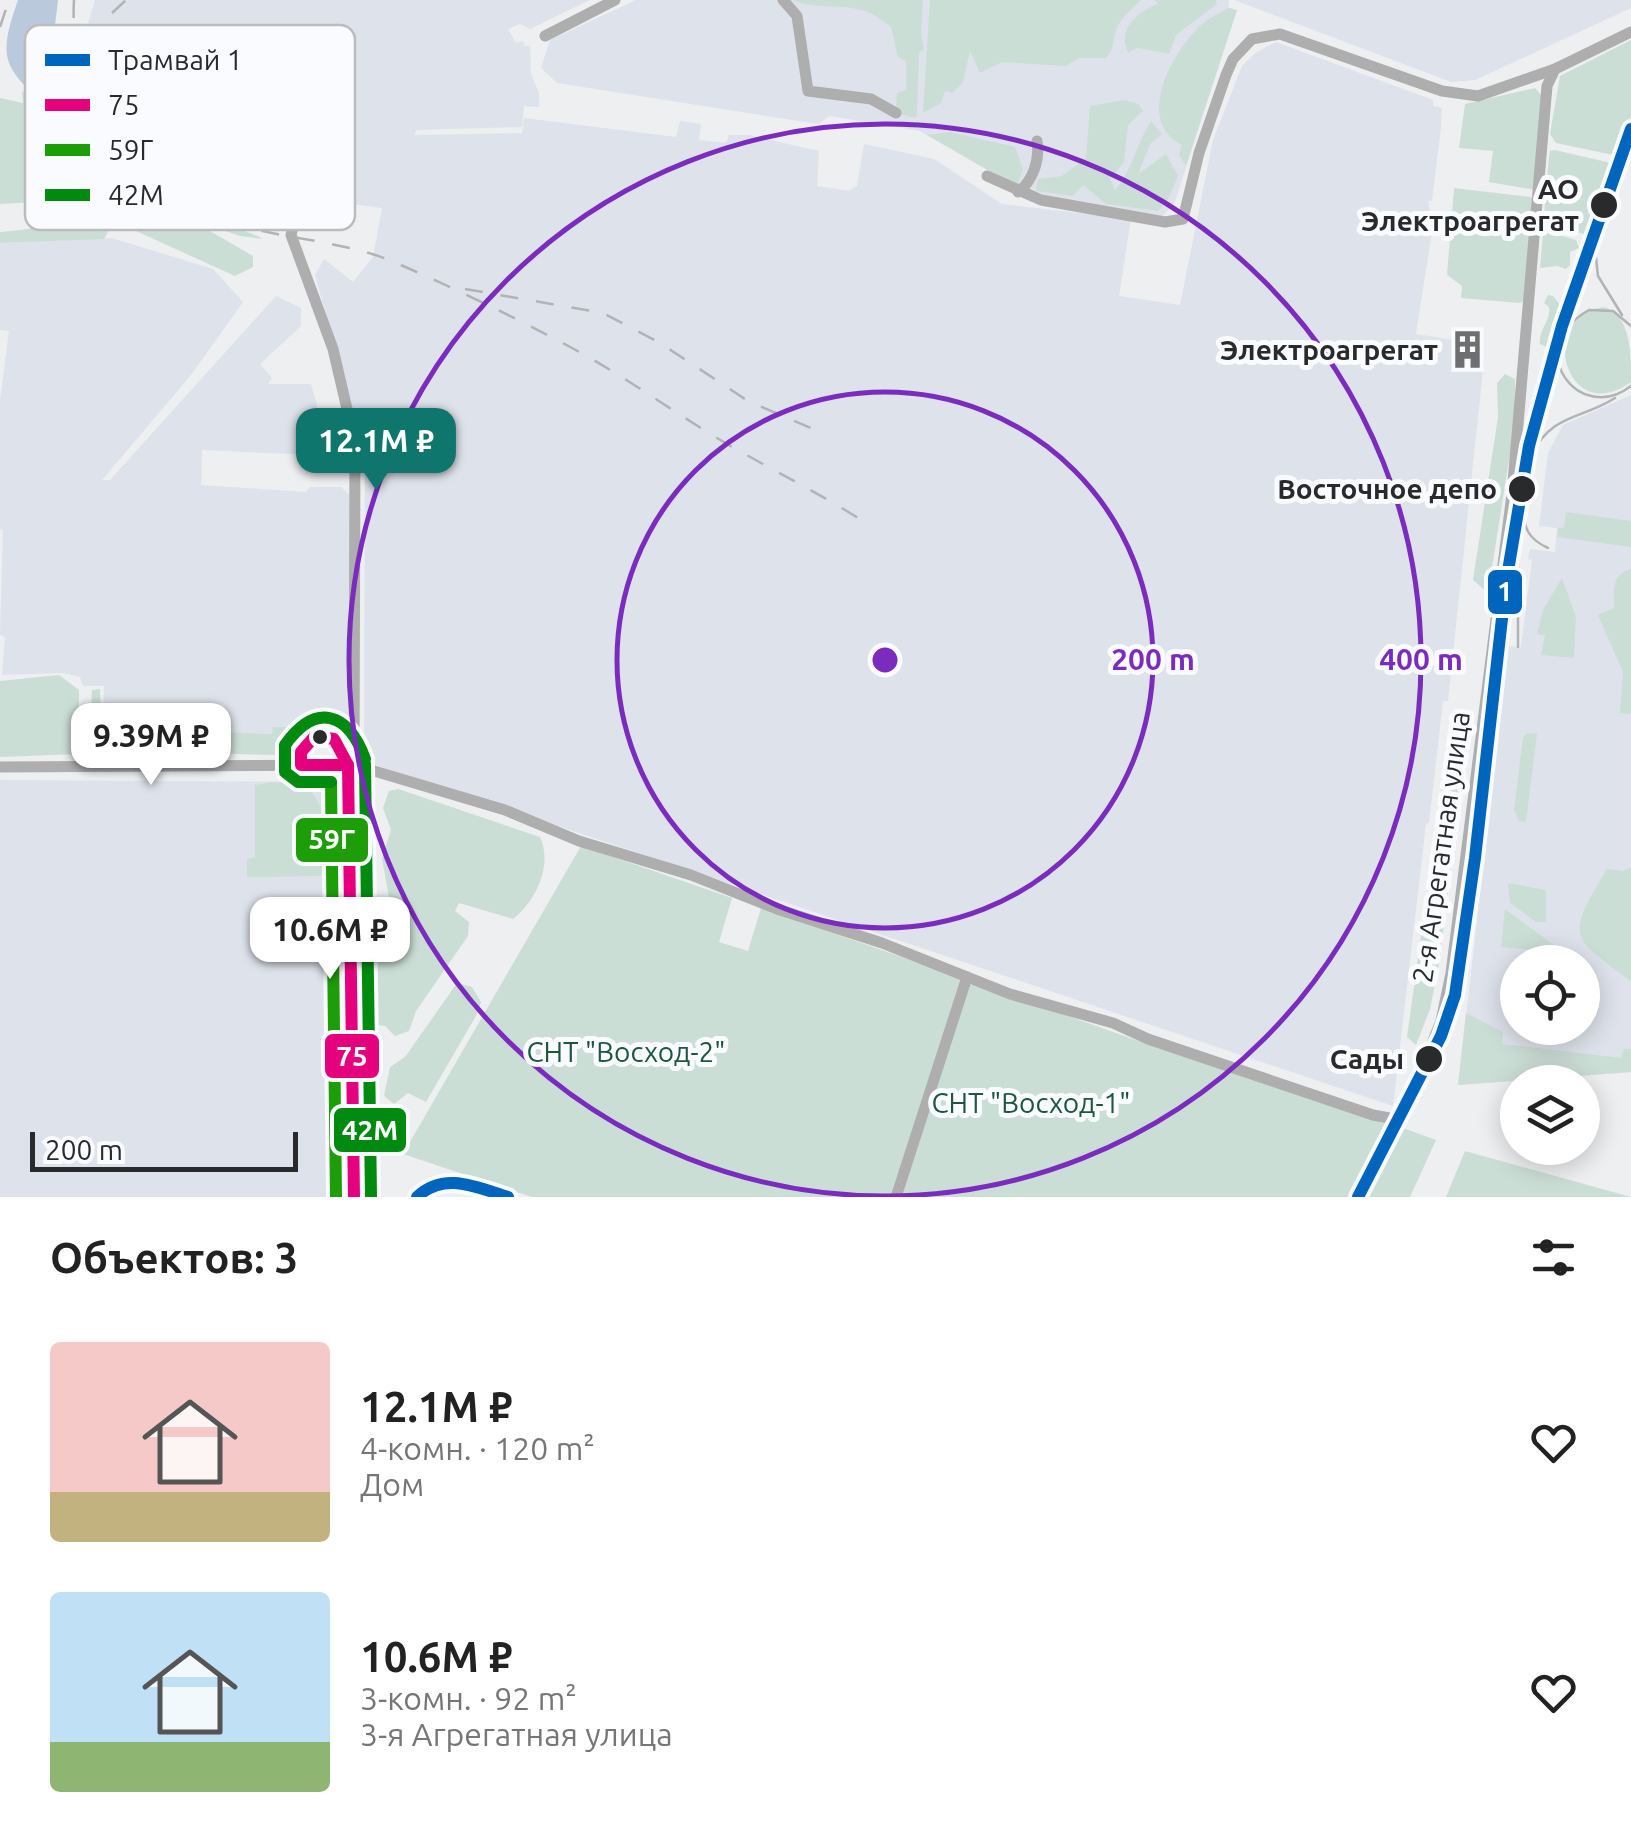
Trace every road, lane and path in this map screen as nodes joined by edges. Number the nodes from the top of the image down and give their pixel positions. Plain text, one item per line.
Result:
1 (615, 0) edge
2 (782, 0) edge
3 (1631, 32) edge
4 (545, 36) dead end
5 (1555, 69) junction
6 (896, 113) dead end
7 (1037, 141) dead end
8 (986, 176) dead end
9 (1018, 192) junction
10 (292, 230) edge
11 (352, 765) junction
12 (0, 767) edge
13 (966, 977) junction
14 (1395, 1118) junction
15 (354, 1197) edge
16 (896, 1197) edge
17 (1355, 1197) edge

1 - 4 street
2 - 6 street
3 - 5 street
5 - 9 street
5 - 14 street, 2-я Агрегатная улица
7 - 9 street
8 - 9 street
10 - 11 street
11 - 12 street
11 - 13 street
11 - 15 street
13 - 14 street
13 - 16 street
14 - 17 street, 2-я Агрегатная улица

